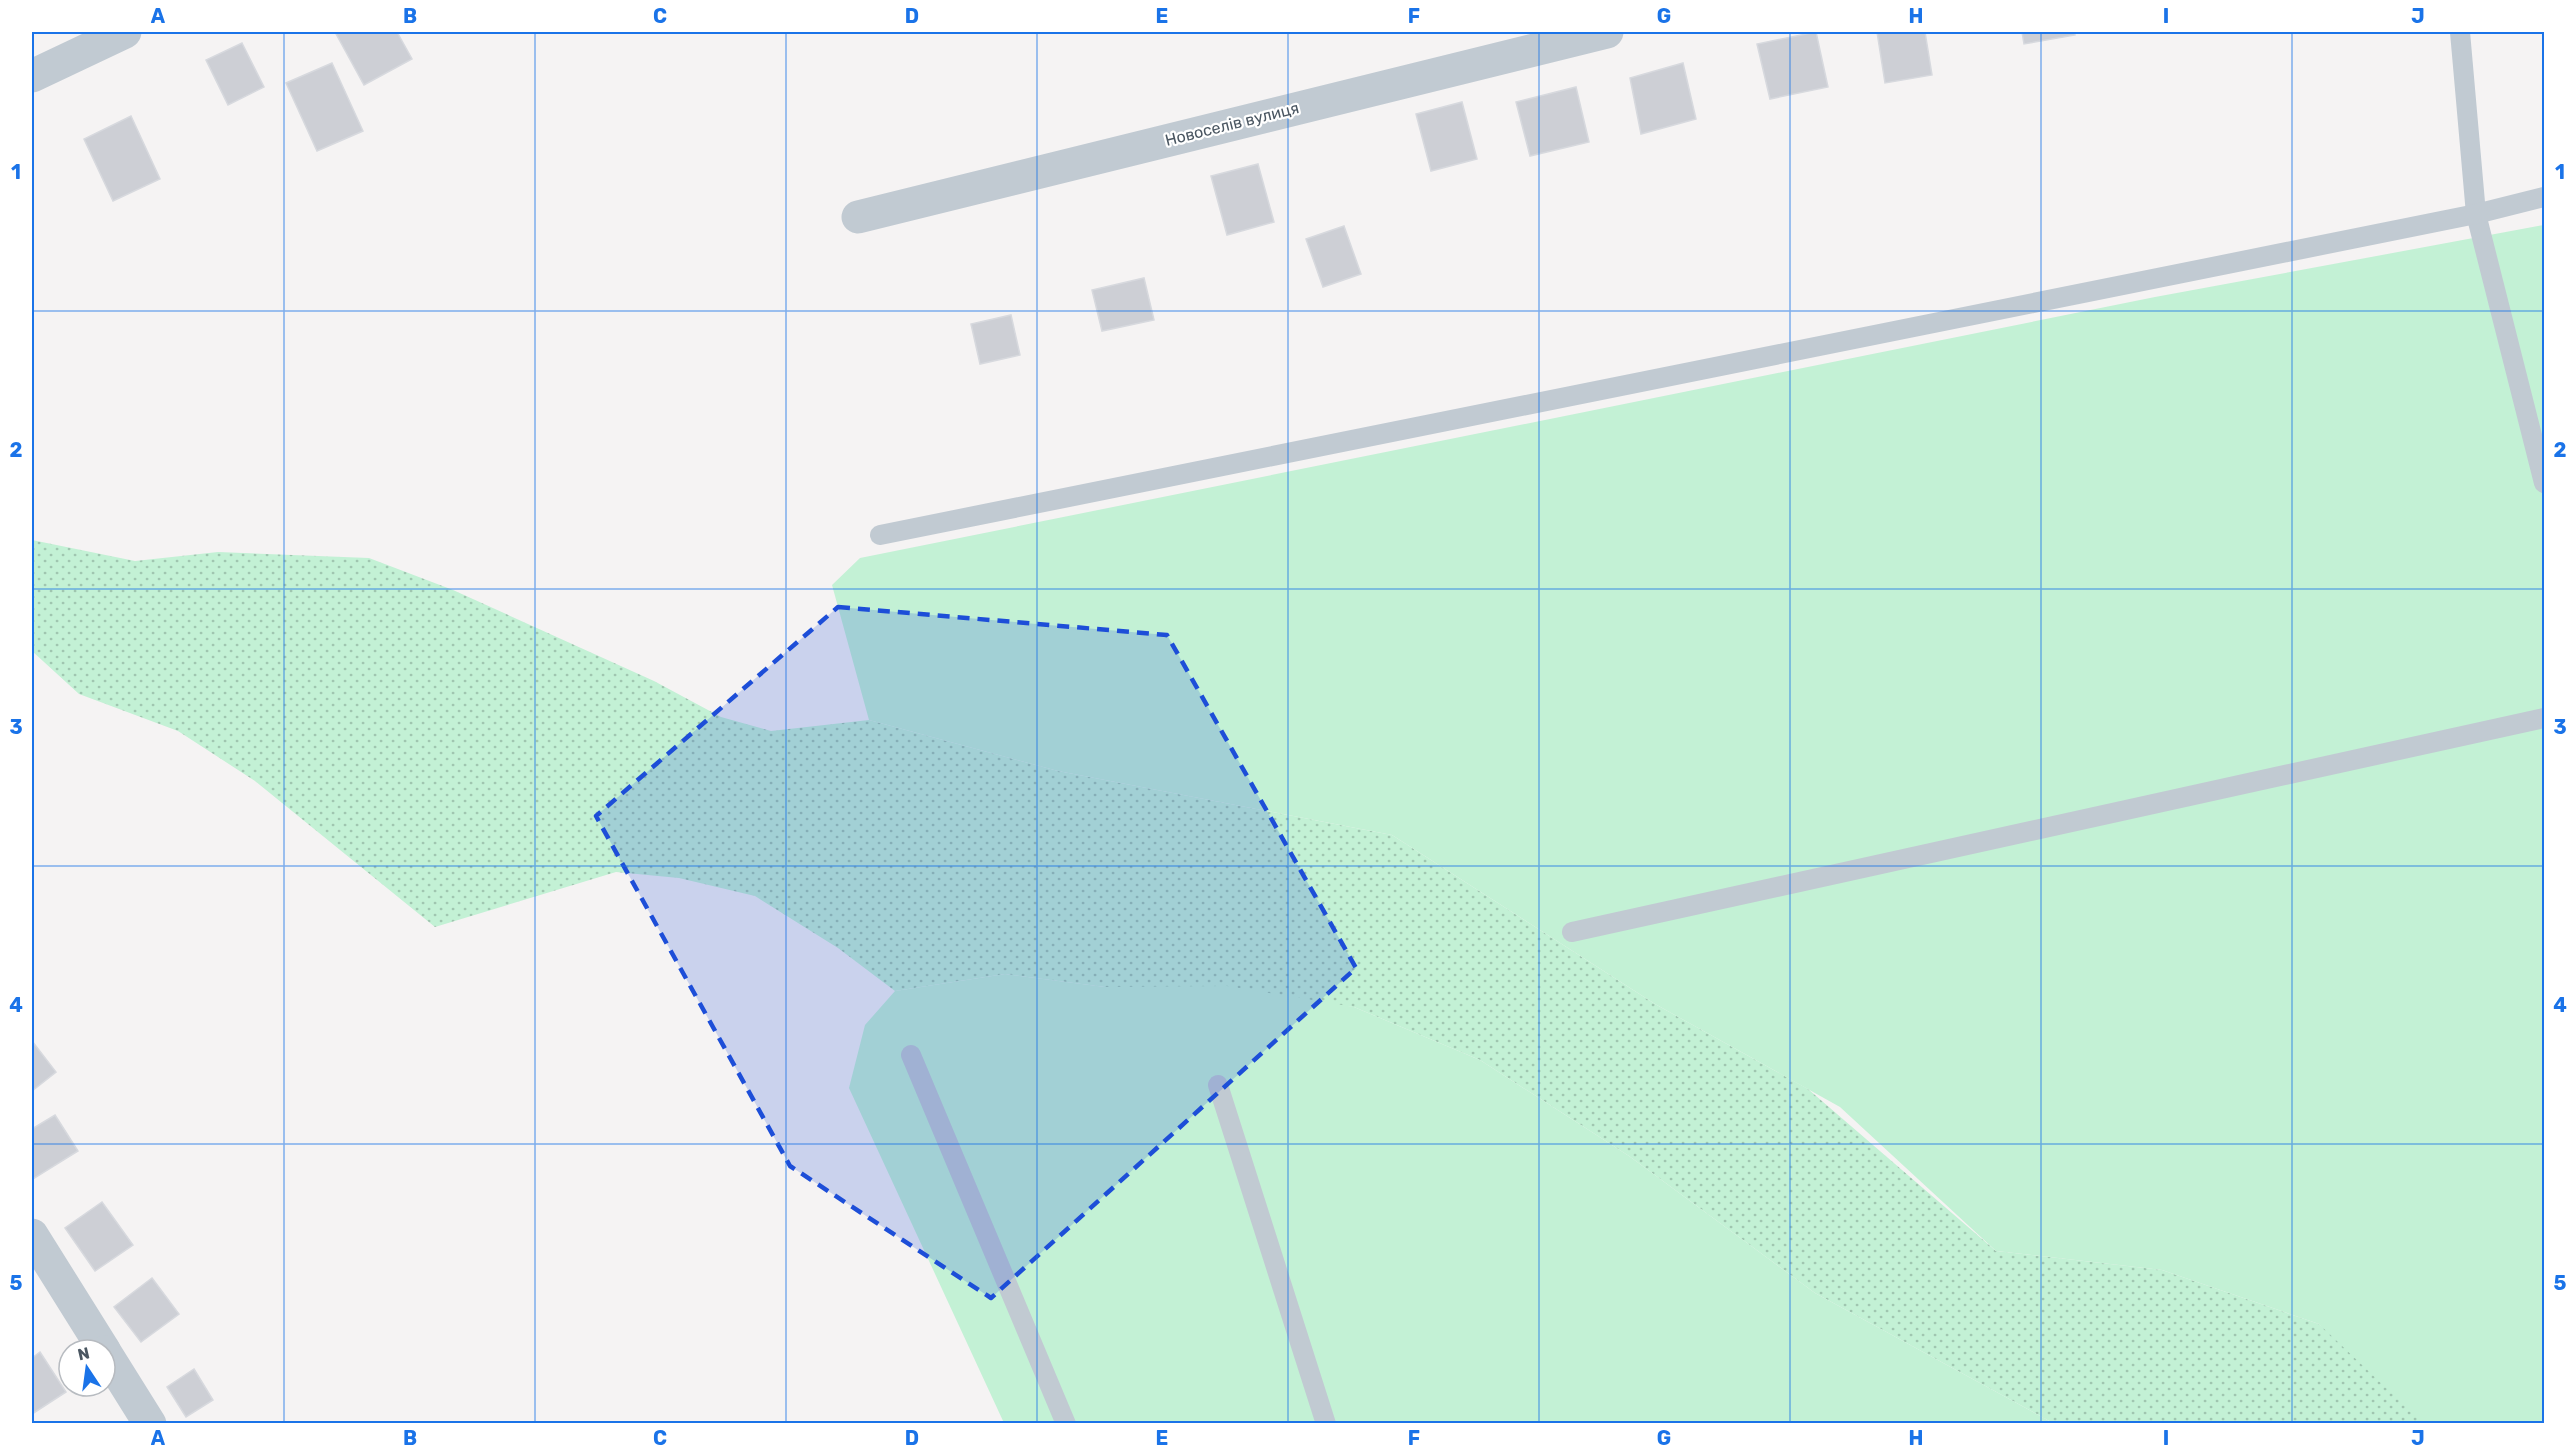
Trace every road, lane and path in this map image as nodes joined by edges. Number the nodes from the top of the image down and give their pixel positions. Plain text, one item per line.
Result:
1 (125, 32) edge
2 (1607, 32) edge
3 (2460, 32) edge
4 (32, 76) edge
5 (2544, 197) edge
6 (2476, 214) junction
7 (858, 217) dead end
8 (2544, 483) edge
9 (880, 536) dead end
10 (2544, 718) edge
11 (1572, 932) dead end
12 (910, 1055) dead end
13 (1218, 1085) dead end
14 (32, 1235) edge
15 (96, 1338) edge
16 (117, 1372) edge
17 (150, 1424) edge
18 (1066, 1424) edge
19 (1326, 1424) edge

1 - 4 street
2 - 7 street, Новоселів вулиця
3 - 6 lane
5 - 6 lane
6 - 8 lane
6 - 9 lane
10 - 11 lane
12 - 18 lane
13 - 19 lane
14 - 15 street
16 - 17 street

